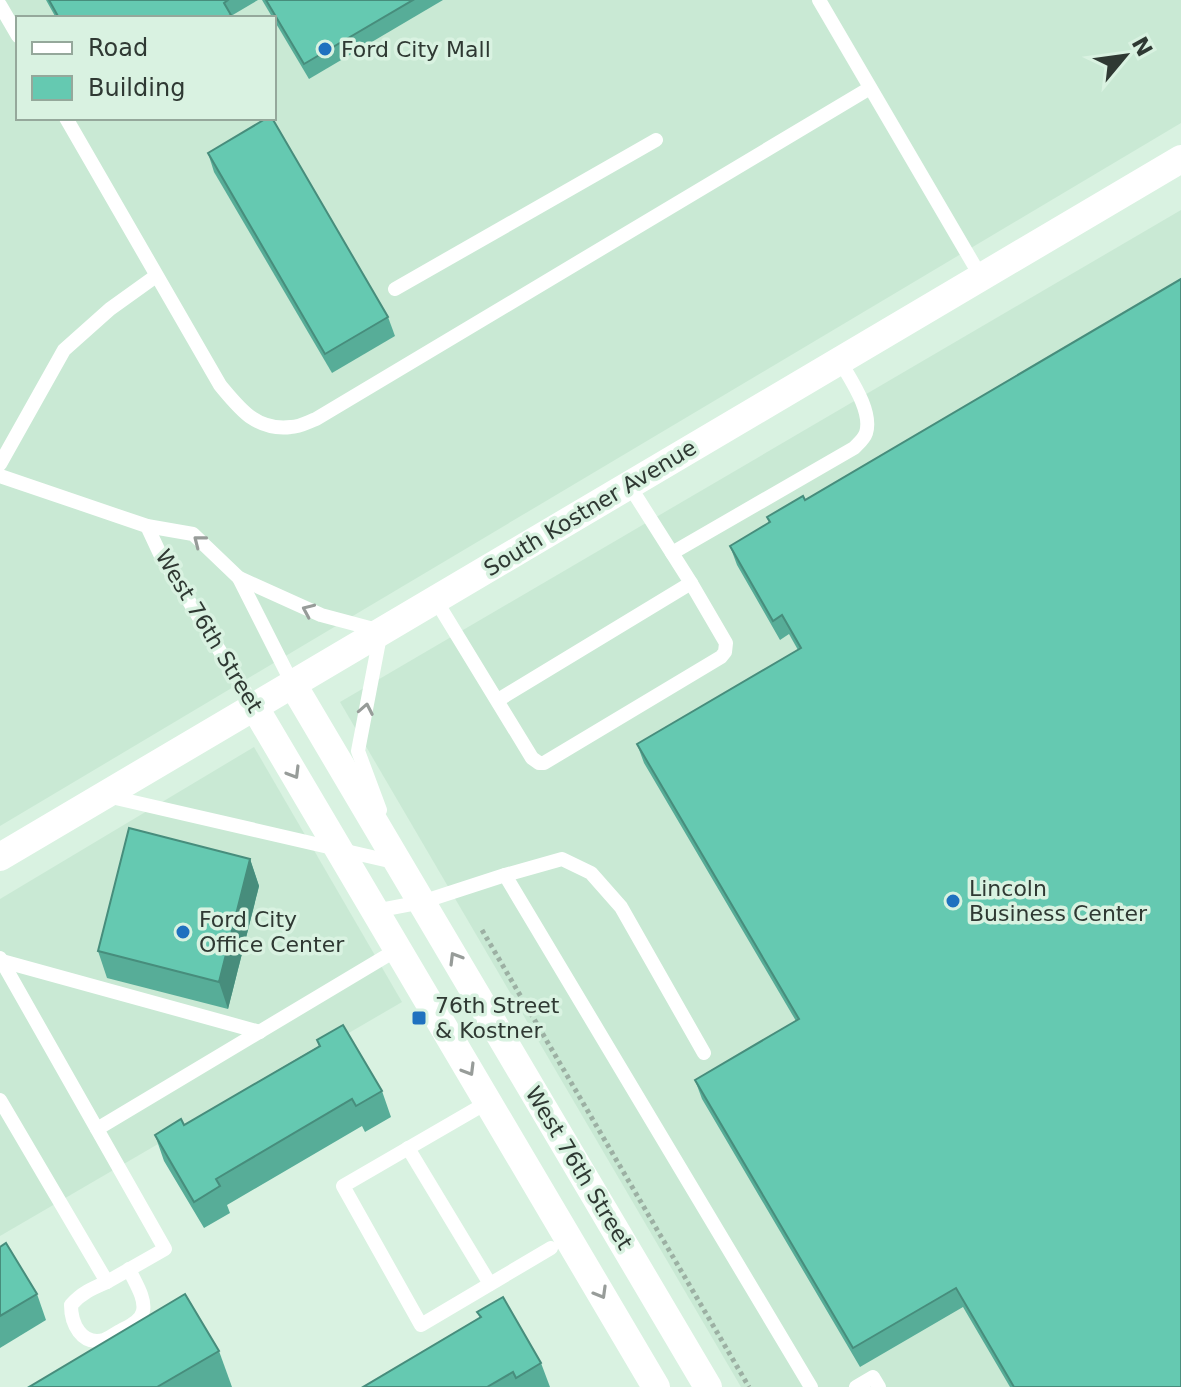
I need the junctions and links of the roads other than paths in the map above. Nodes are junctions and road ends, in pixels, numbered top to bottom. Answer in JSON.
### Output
{"nodes":[{"id":1,"x":819,"y":0,"type":"edge"},
{"id":2,"x":0,"y":5,"type":"edge"},
{"id":3,"x":16,"y":33,"type":"edge"},
{"id":4,"x":870,"y":88,"type":"junction"},
{"id":5,"x":67,"y":120,"type":"edge"},
{"id":6,"x":656,"y":140,"type":"dead end"},
{"id":7,"x":1181,"y":159,"type":"edge"},
{"id":8,"x":156,"y":276,"type":"junction"},
{"id":9,"x":981,"y":277,"type":"junction"},
{"id":10,"x":395,"y":289,"type":"dead end"},
{"id":11,"x":840,"y":361,"type":"junction"},
{"id":12,"x":0,"y":464,"type":"edge"},
{"id":13,"x":0,"y":476,"type":"edge"},
{"id":14,"x":629,"y":485,"type":"junction"},
{"id":15,"x":147,"y":526,"type":"junction"},
{"id":16,"x":672,"y":553,"type":"junction"},
{"id":17,"x":239,"y":578,"type":"junction"},
{"id":18,"x":691,"y":583,"type":"junction"},
{"id":19,"x":435,"y":599,"type":"junction"},
{"id":20,"x":381,"y":631,"type":"junction"},
{"id":21,"x":292,"y":683,"type":"junction"},
{"id":22,"x":498,"y":700,"type":"junction"},
{"id":23,"x":254,"y":706,"type":"junction"},
{"id":24,"x":104,"y":795,"type":"junction"},
{"id":25,"x":339,"y":849,"type":"junction"},
{"id":26,"x":0,"y":857,"type":"edge"},
{"id":27,"x":399,"y":863,"type":"junction"},
{"id":28,"x":505,"y":875,"type":"junction"},
{"id":29,"x":422,"y":902,"type":"junction"},
{"id":30,"x":375,"y":911,"type":"junction"},
{"id":31,"x":398,"y":949,"type":"junction"},
{"id":32,"x":1,"y":960,"type":"edge"},
{"id":33,"x":260,"y":1032,"type":"junction"},
{"id":34,"x":704,"y":1053,"type":"dead end"},
{"id":35,"x":0,"y":1100,"type":"edge"},
{"id":36,"x":488,"y":1102,"type":"junction"},
{"id":37,"x":97,"y":1129,"type":"junction"},
{"id":38,"x":408,"y":1148,"type":"junction"},
{"id":39,"x":551,"y":1248,"type":"dead end"},
{"id":40,"x":129,"y":1269,"type":"junction"},
{"id":41,"x":107,"y":1282,"type":"junction"},
{"id":42,"x":490,"y":1284,"type":"junction"},
{"id":43,"x":656,"y":1387,"type":"edge"},
{"id":44,"x":708,"y":1387,"type":"edge"},
{"id":45,"x":811,"y":1387,"type":"edge"},
{"id":46,"x":856,"y":1387,"type":"edge"},
{"id":47,"x":879,"y":1387,"type":"edge"}],
"edges":[{"from":1,"to":4,"type":"lane"},
{"from":2,"to":3,"type":"lane"},
{"from":4,"to":8,"type":"lane"},
{"from":4,"to":9,"type":"lane"},
{"from":5,"to":8,"type":"lane"},
{"from":6,"to":10,"type":"lane"},
{"from":7,"to":9,"type":"street","name":"South Kostner Avenue"},
{"from":8,"to":12,"type":"lane"},
{"from":9,"to":11,"type":"street","name":"South Kostner Avenue"},
{"from":11,"to":14,"type":"street","name":"South Kostner Avenue"},
{"from":11,"to":16,"type":"lane"},
{"from":13,"to":15,"type":"lane"},
{"from":14,"to":16,"type":"lane"},
{"from":14,"to":19,"type":"street","name":"South Kostner Avenue"},
{"from":17,"to":15,"type":"lane","name":"West 76th Street","one_way":true},
{"from":15,"to":23,"type":"lane","name":"West 76th Street"},
{"from":16,"to":18,"type":"lane"},
{"from":20,"to":17,"type":"lane","one_way":true},
{"from":17,"to":21,"type":"lane","name":"West 76th Street"},
{"from":18,"to":22,"type":"lane"},
{"from":18,"to":22,"type":"lane"},
{"from":19,"to":20,"type":"street","name":"South Kostner Avenue"},
{"from":19,"to":22,"type":"lane"},
{"from":20,"to":21,"type":"street","name":"South Kostner Avenue"},
{"from":27,"to":20,"type":"lane","one_way":true},
{"from":21,"to":23,"type":"street","name":"South Kostner Avenue"},
{"from":21,"to":27,"type":"street","name":"West 76th Street"},
{"from":23,"to":24,"type":"street","name":"South Kostner Avenue"},
{"from":23,"to":25,"type":"street","name":"West 76th Street","one_way":true},
{"from":24,"to":25,"type":"lane"},
{"from":24,"to":26,"type":"street","name":"South Kostner Avenue"},
{"from":25,"to":27,"type":"lane"},
{"from":25,"to":30,"type":"street","name":"West 76th Street"},
{"from":27,"to":29,"type":"street","name":"West 76th Street"},
{"from":28,"to":29,"type":"lane"},
{"from":28,"to":34,"type":"lane"},
{"from":28,"to":45,"type":"lane"},
{"from":29,"to":30,"type":"lane"},
{"from":44,"to":29,"type":"street","name":"West 76th Street","one_way":true},
{"from":30,"to":31,"type":"street","name":"West 76th Street"},
{"from":31,"to":33,"type":"lane"},
{"from":31,"to":36,"type":"street","name":"West 76th Street","one_way":true},
{"from":32,"to":33,"type":"lane"},
{"from":32,"to":37,"type":"lane"},
{"from":33,"to":37,"type":"lane"},
{"from":35,"to":41,"type":"lane"},
{"from":36,"to":38,"type":"lane"},
{"from":36,"to":43,"type":"street","name":"West 76th Street","one_way":true},
{"from":37,"to":40,"type":"lane"},
{"from":38,"to":42,"type":"lane"},
{"from":38,"to":42,"type":"lane"},
{"from":39,"to":42,"type":"lane"},
{"from":40,"to":41,"type":"lane"},
{"from":40,"to":41,"type":"lane"},
{"from":46,"to":47,"type":"lane"}]}
